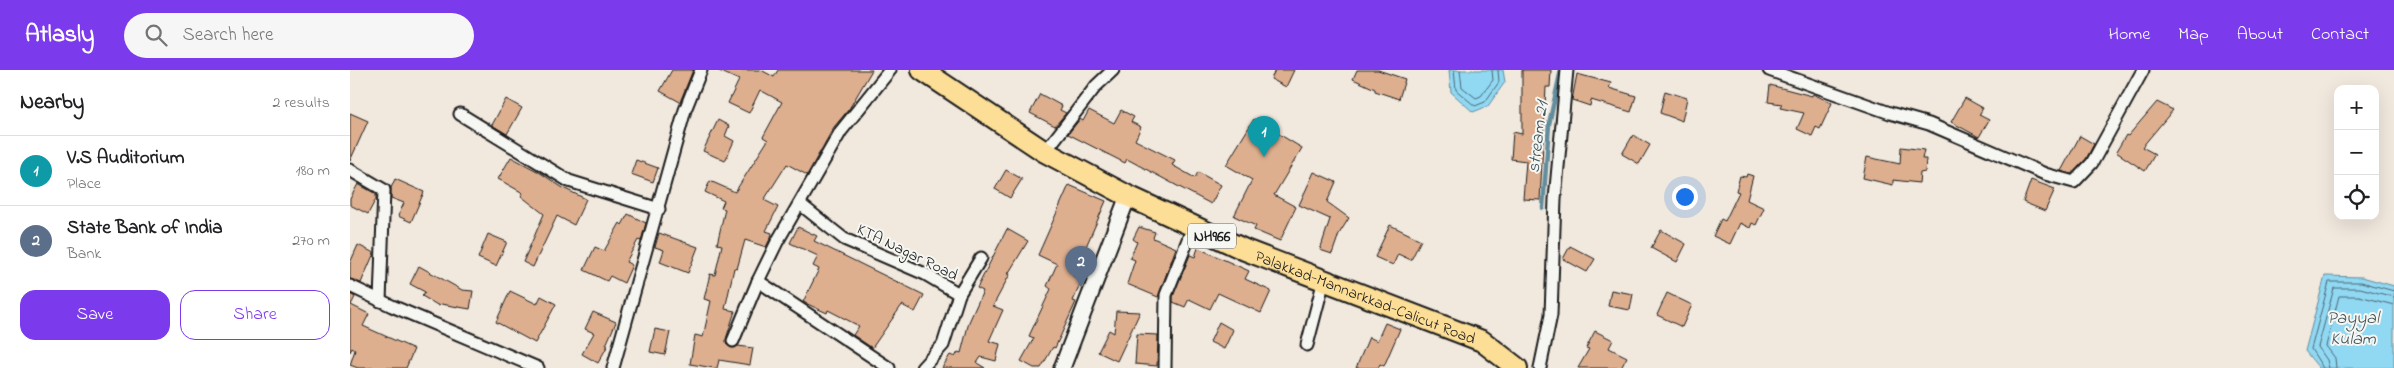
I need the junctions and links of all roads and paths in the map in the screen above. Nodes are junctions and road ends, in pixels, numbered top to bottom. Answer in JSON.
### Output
{"nodes":[{"id":1,"x":701,"y":70,"type":"edge"},
{"id":2,"x":890,"y":70,"type":"edge"},
{"id":3,"x":922,"y":70,"type":"edge"},
{"id":4,"x":1113,"y":70,"type":"edge"},
{"id":5,"x":1567,"y":70,"type":"edge"},
{"id":6,"x":1769,"y":70,"type":"edge"},
{"id":7,"x":2143,"y":70,"type":"edge"},
{"id":8,"x":460,"y":114,"type":"dead end"},
{"id":9,"x":1045,"y":152,"type":"junction"},
{"id":10,"x":350,"y":170,"type":"edge"},
{"id":11,"x":1128,"y":196,"type":"junction"},
{"id":12,"x":800,"y":204,"type":"junction"},
{"id":13,"x":659,"y":209,"type":"junction"},
{"id":14,"x":1193,"y":227,"type":"junction"},
{"id":15,"x":981,"y":258,"type":"dead end"},
{"id":16,"x":1324,"y":280,"type":"junction"},
{"id":17,"x":758,"y":281,"type":"junction"},
{"id":18,"x":350,"y":286,"type":"edge"},
{"id":19,"x":959,"y":294,"type":"junction"},
{"id":20,"x":380,"y":301,"type":"junction"},
{"id":21,"x":733,"y":341,"type":"dead end"},
{"id":22,"x":1307,"y":344,"type":"dead end"},
{"id":23,"x":538,"y":368,"type":"edge"},
{"id":24,"x":613,"y":368,"type":"edge"},
{"id":25,"x":889,"y":368,"type":"edge"},
{"id":26,"x":922,"y":368,"type":"edge"},
{"id":27,"x":1062,"y":368,"type":"edge"},
{"id":28,"x":1165,"y":368,"type":"edge"},
{"id":29,"x":1518,"y":368,"type":"edge"},
{"id":30,"x":1540,"y":368,"type":"edge"}],
"edges":[{"from":1,"to":13,"type":"street"},
{"from":2,"to":12,"type":"street"},
{"from":3,"to":9,"type":"highway","name":"Palakkad-Mannarkkad-Calicut Road","number":"NH966"},
{"from":4,"to":9,"type":"street"},
{"from":5,"to":30,"type":"street"},
{"from":6,"to":7,"type":"street"},
{"from":8,"to":13,"type":"street"},
{"from":9,"to":11,"type":"highway","name":"Palakkad-Mannarkkad-Calicut Road","number":"NH966"},
{"from":10,"to":20,"type":"street"},
{"from":11,"to":14,"type":"highway","name":"Palakkad-Mannarkkad-Calicut Road","number":"NH966"},
{"from":11,"to":27,"type":"street"},
{"from":12,"to":17,"type":"street"},
{"from":12,"to":19,"type":"street","name":"KTA Nagar Road"},
{"from":13,"to":24,"type":"street"},
{"from":14,"to":16,"type":"highway","name":"Palakkad-Mannarkkad-Calicut Road","number":"NH966"},
{"from":14,"to":28,"type":"street"},
{"from":15,"to":19,"type":"street"},
{"from":16,"to":22,"type":"street"},
{"from":16,"to":29,"type":"highway","name":"Palakkad-Mannarkkad-Calicut Road","number":"NH966"},
{"from":17,"to":21,"type":"street"},
{"from":17,"to":25,"type":"street"},
{"from":18,"to":20,"type":"street"},
{"from":19,"to":26,"type":"street","name":"KTA Nagar Road"},
{"from":20,"to":23,"type":"street"}]}
